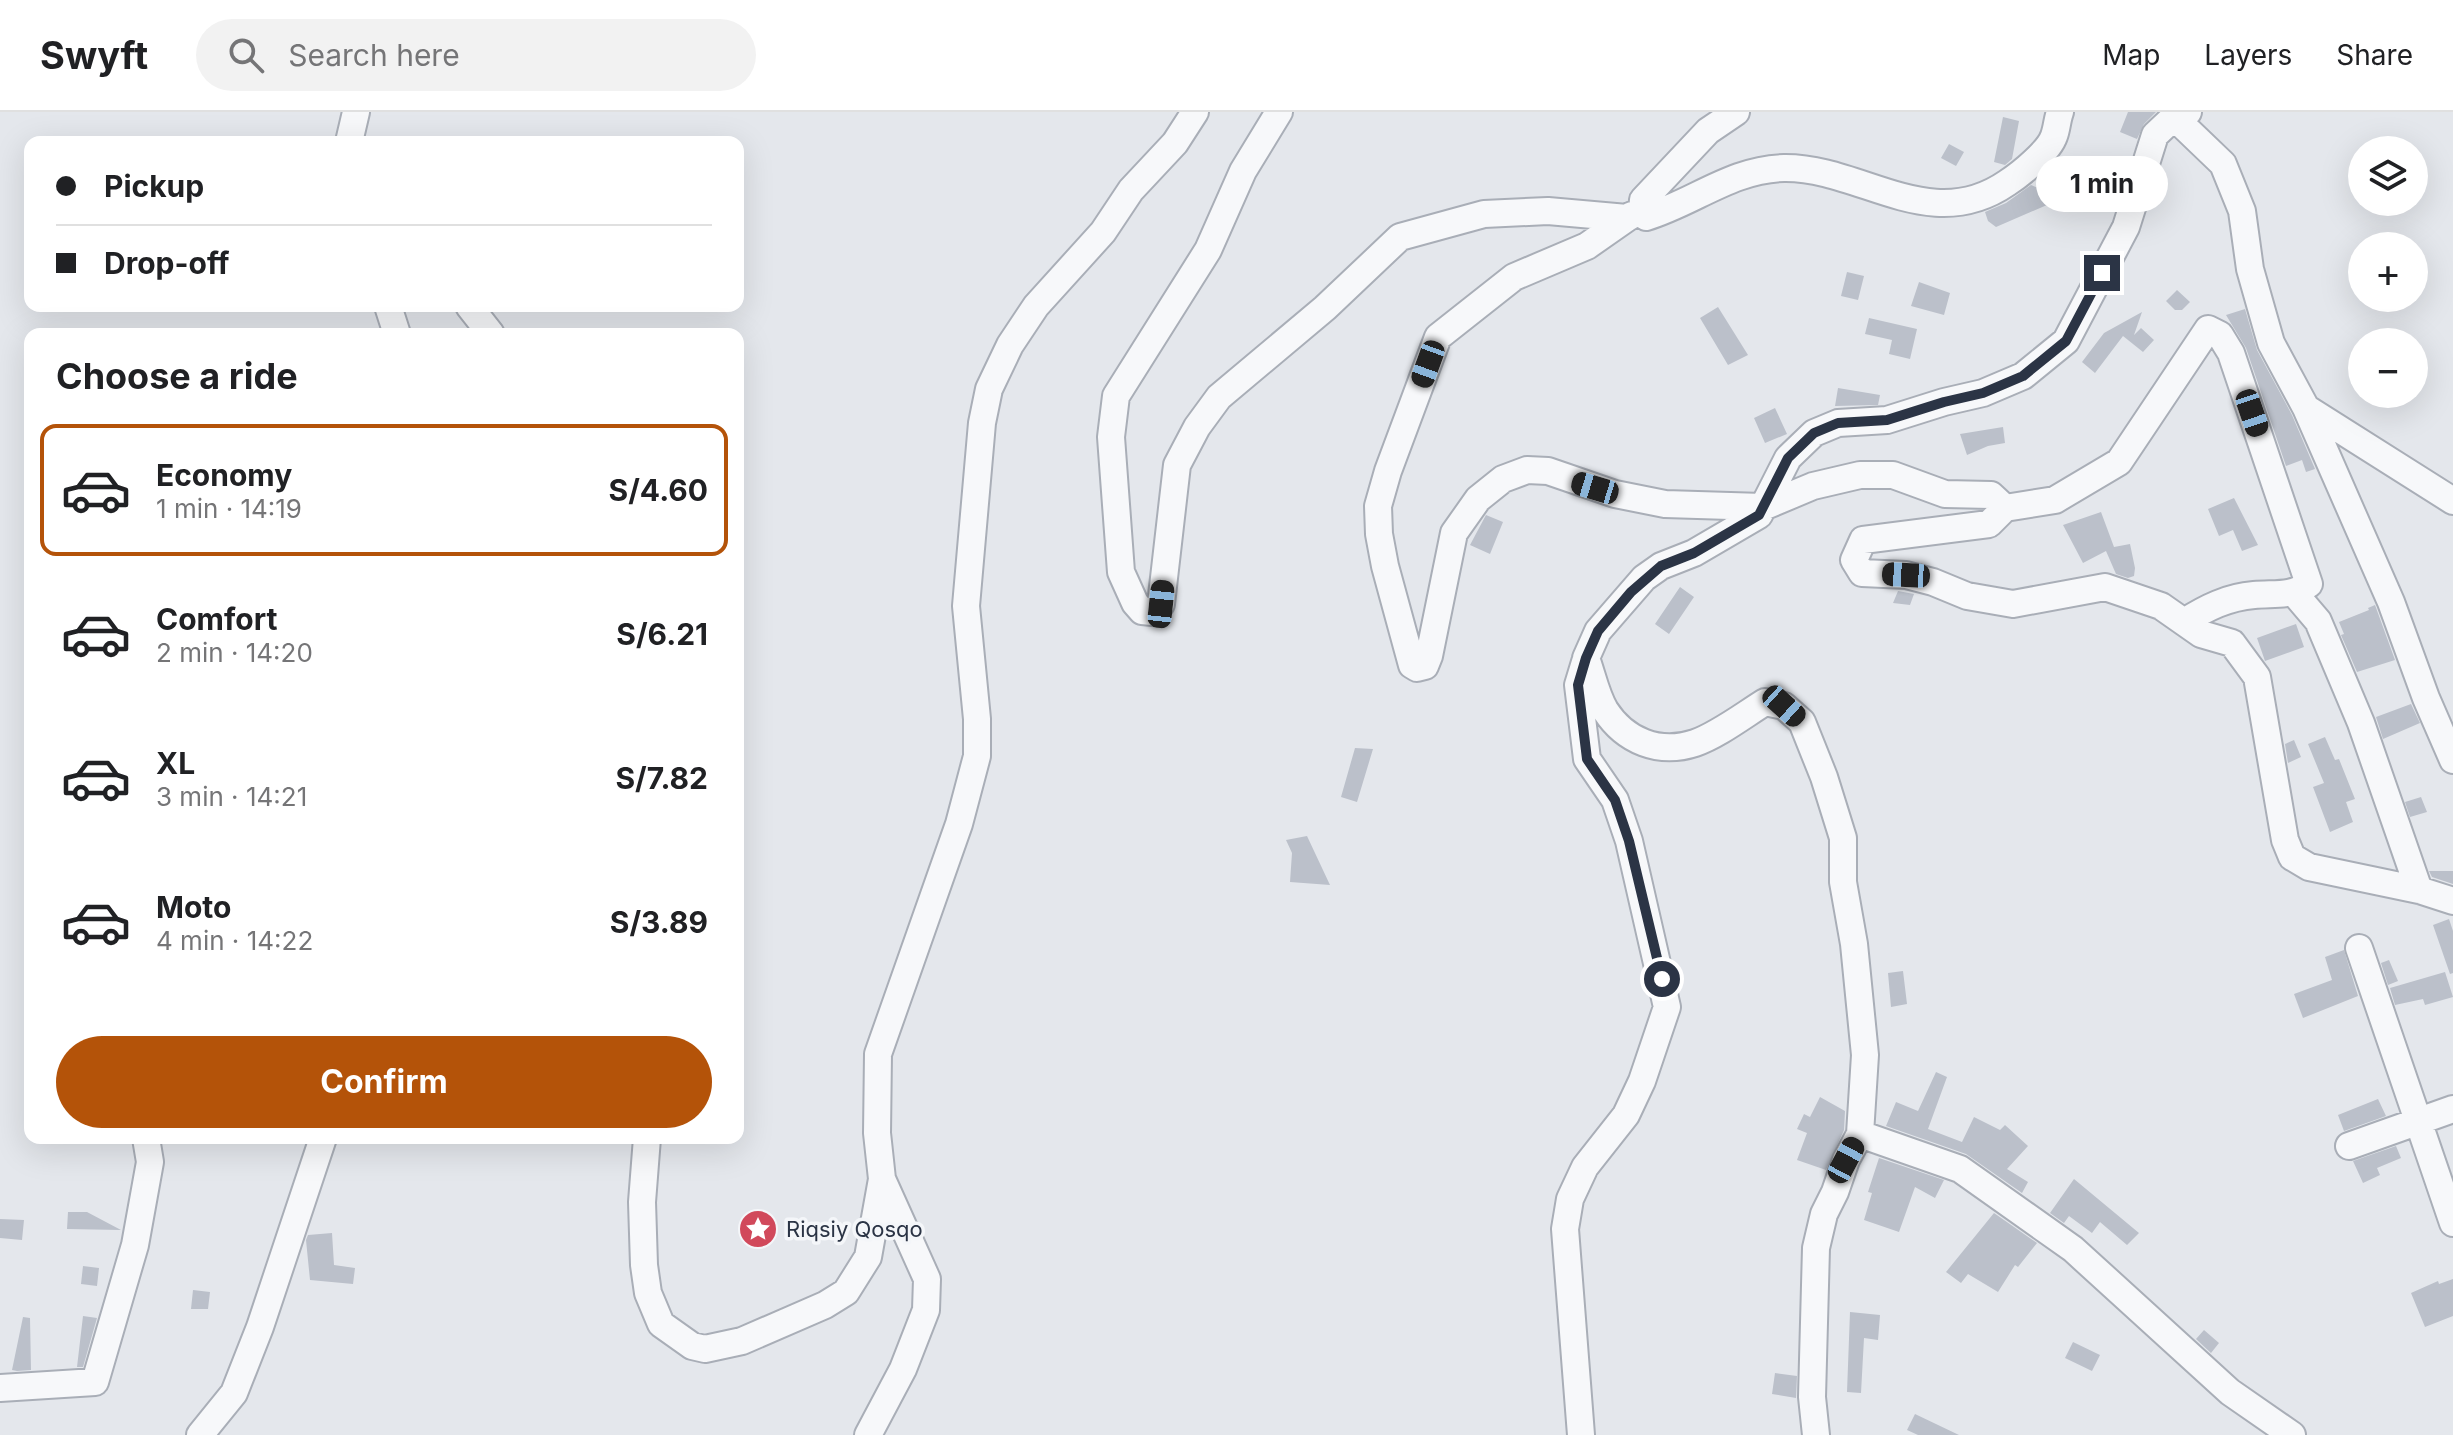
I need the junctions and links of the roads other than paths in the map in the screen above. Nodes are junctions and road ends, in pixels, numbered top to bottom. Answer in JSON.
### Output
{"nodes":[{"id":1,"x":356,"y":112,"type":"edge"},
{"id":2,"x":1195,"y":112,"type":"edge"},
{"id":3,"x":1279,"y":112,"type":"edge"},
{"id":4,"x":1736,"y":112,"type":"edge"},
{"id":5,"x":2060,"y":112,"type":"edge"},
{"id":6,"x":2181,"y":114,"type":"edge"},
{"id":7,"x":350,"y":136,"type":"edge"},
{"id":8,"x":1634,"y":214,"type":"junction"},
{"id":9,"x":474,"y":312,"type":"edge"},
{"id":10,"x":486,"y":328,"type":"edge"},
{"id":11,"x":2306,"y":408,"type":"junction"},
{"id":12,"x":2453,"y":501,"type":"edge"},
{"id":13,"x":1763,"y":507,"type":"junction"},
{"id":14,"x":2005,"y":508,"type":"junction"},
{"id":15,"x":2295,"y":594,"type":"junction"},
{"id":16,"x":2184,"y":622,"type":"junction"},
{"id":17,"x":1586,"y":658,"type":"junction"},
{"id":18,"x":2453,"y":760,"type":"edge"},
{"id":19,"x":2419,"y":890,"type":"junction"},
{"id":20,"x":2453,"y":901,"type":"edge"},
{"id":21,"x":2359,"y":948,"type":"dead end"},
{"id":22,"x":2453,"y":1109,"type":"edge"},
{"id":23,"x":2418,"y":1121,"type":"junction"},
{"id":24,"x":1860,"y":1134,"type":"junction"},
{"id":25,"x":147,"y":1144,"type":"edge"},
{"id":26,"x":321,"y":1144,"type":"edge"},
{"id":27,"x":647,"y":1144,"type":"edge"},
{"id":28,"x":2349,"y":1146,"type":"dead end"},
{"id":29,"x":882,"y":1179,"type":"junction"},
{"id":30,"x":2453,"y":1223,"type":"edge"},
{"id":31,"x":0,"y":1388,"type":"edge"},
{"id":32,"x":200,"y":1435,"type":"edge"},
{"id":33,"x":868,"y":1435,"type":"edge"},
{"id":34,"x":1581,"y":1435,"type":"edge"},
{"id":35,"x":1816,"y":1435,"type":"edge"},
{"id":36,"x":2292,"y":1435,"type":"edge"}],
"edges":[{"from":1,"to":7,"type":"street"},
{"from":2,"to":29,"type":"street"},
{"from":3,"to":8,"type":"street"},
{"from":4,"to":8,"type":"street"},
{"from":5,"to":8,"type":"street"},
{"from":6,"to":11,"type":"street"},
{"from":6,"to":13,"type":"street"},
{"from":8,"to":13,"type":"street"},
{"from":9,"to":10,"type":"street"},
{"from":11,"to":12,"type":"street"},
{"from":11,"to":18,"type":"street"},
{"from":13,"to":14,"type":"street"},
{"from":13,"to":17,"type":"street"},
{"from":14,"to":15,"type":"street"},
{"from":14,"to":16,"type":"street"},
{"from":15,"to":16,"type":"street"},
{"from":15,"to":19,"type":"street"},
{"from":16,"to":19,"type":"street"},
{"from":17,"to":24,"type":"street"},
{"from":17,"to":34,"type":"street"},
{"from":19,"to":20,"type":"street"},
{"from":21,"to":23,"type":"street"},
{"from":22,"to":23,"type":"street"},
{"from":23,"to":28,"type":"street"},
{"from":23,"to":30,"type":"street"},
{"from":24,"to":35,"type":"street"},
{"from":24,"to":36,"type":"street"},
{"from":25,"to":31,"type":"street"},
{"from":26,"to":32,"type":"street"},
{"from":27,"to":29,"type":"street"},
{"from":29,"to":33,"type":"street"}]}
